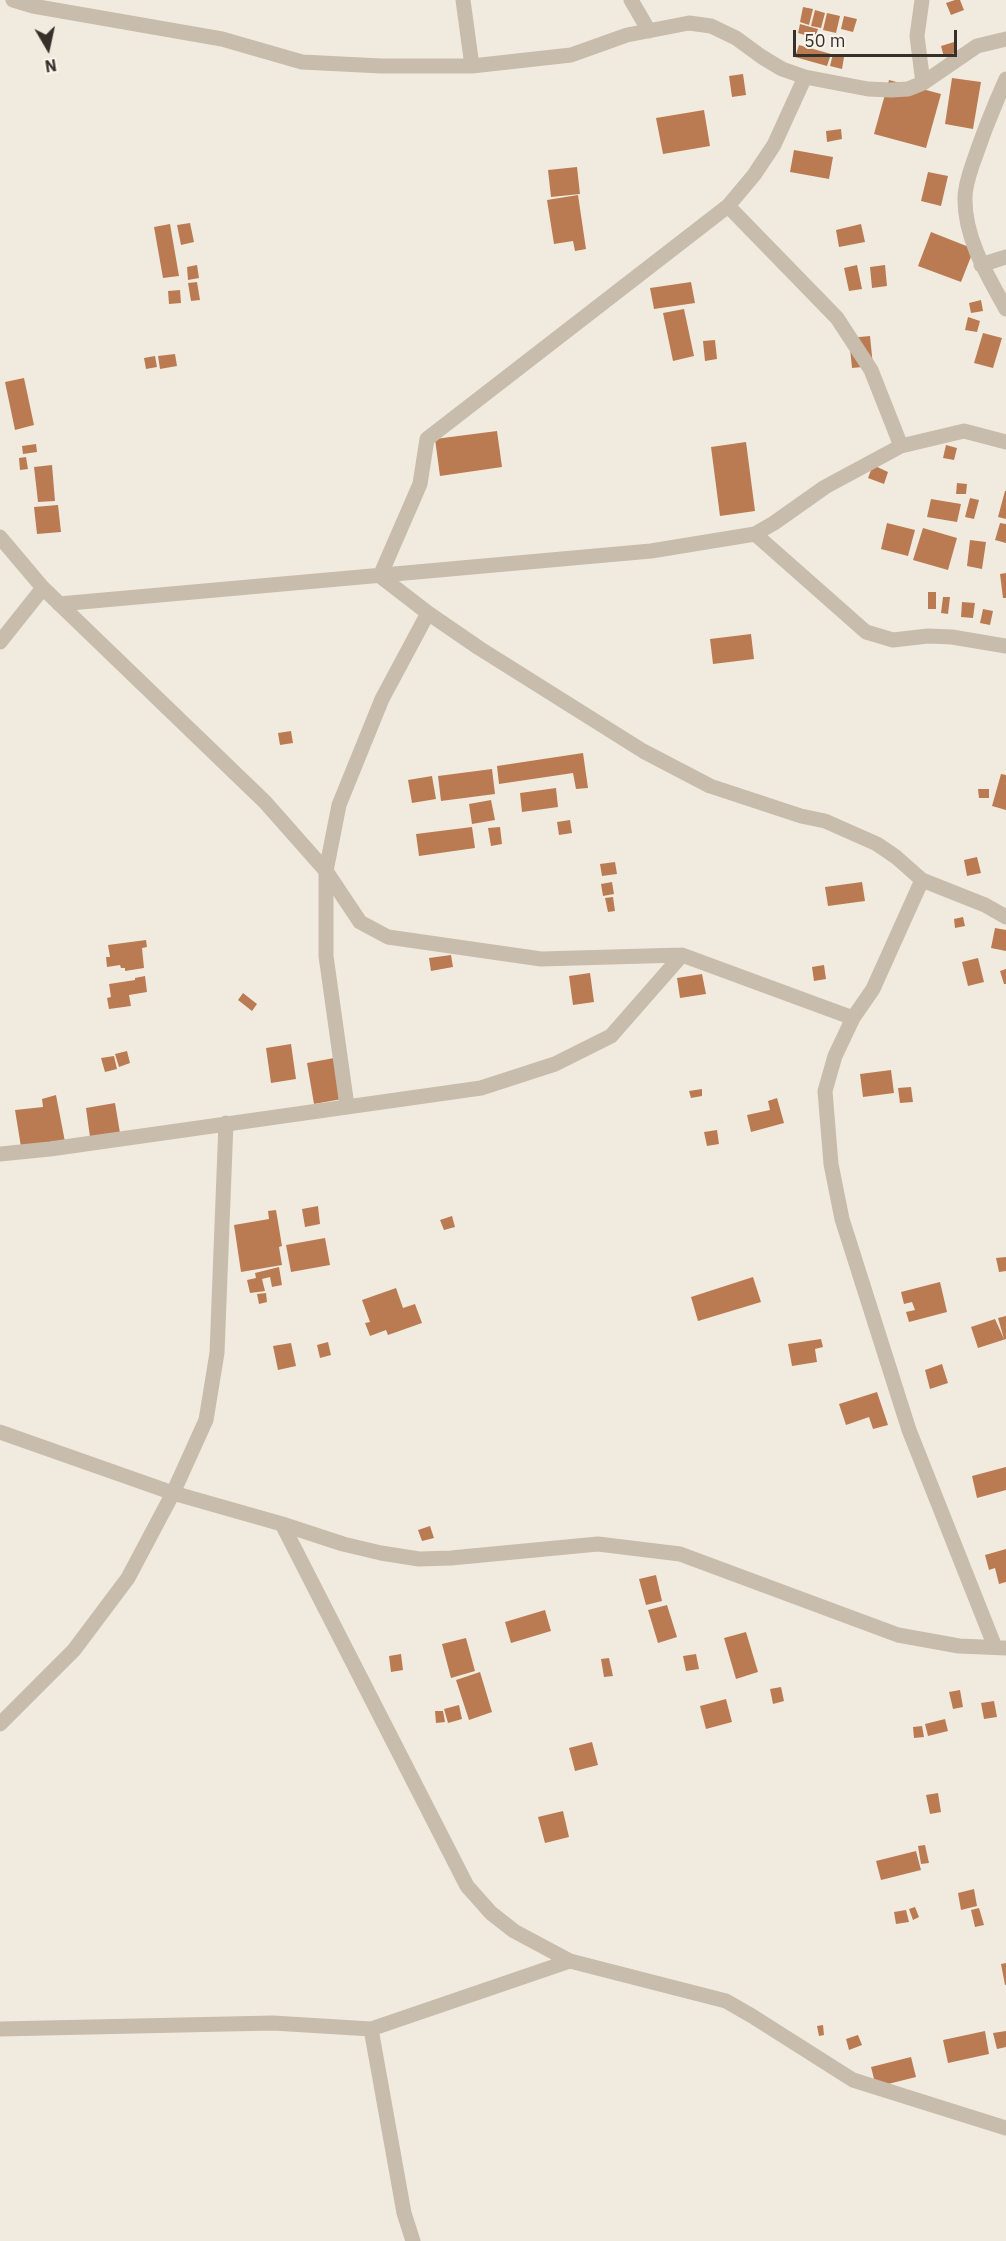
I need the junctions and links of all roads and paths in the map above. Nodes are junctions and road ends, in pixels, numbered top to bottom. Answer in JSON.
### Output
{"nodes":[{"id":1,"x":13,"y":0,"type":"edge"},
{"id":2,"x":464,"y":0,"type":"edge"},
{"id":3,"x":631,"y":0,"type":"edge"},
{"id":4,"x":922,"y":0,"type":"edge"},
{"id":5,"x":649,"y":31,"type":"junction"},
{"id":6,"x":1006,"y":39,"type":"edge"},
{"id":7,"x":472,"y":66,"type":"junction"},
{"id":8,"x":805,"y":78,"type":"junction"},
{"id":9,"x":1006,"y":79,"type":"edge"},
{"id":10,"x":923,"y":83,"type":"junction"},
{"id":11,"x":728,"y":206,"type":"junction"},
{"id":12,"x":1006,"y":257,"type":"edge"},
{"id":13,"x":981,"y":265,"type":"junction"},
{"id":14,"x":1006,"y":309,"type":"edge"},
{"id":15,"x":1006,"y":442,"type":"edge"},
{"id":16,"x":902,"y":446,"type":"junction"},
{"id":17,"x":755,"y":534,"type":"junction"},
{"id":18,"x":0,"y":537,"type":"edge"},
{"id":19,"x":380,"y":576,"type":"junction"},
{"id":20,"x":43,"y":588,"type":"junction"},
{"id":21,"x":59,"y":604,"type":"junction"},
{"id":22,"x":428,"y":613,"type":"junction"},
{"id":23,"x":0,"y":642,"type":"edge"},
{"id":24,"x":1006,"y":646,"type":"edge"},
{"id":25,"x":326,"y":871,"type":"junction"},
{"id":26,"x":922,"y":880,"type":"junction"},
{"id":27,"x":1006,"y":917,"type":"edge"},
{"id":28,"x":682,"y":955,"type":"junction"},
{"id":29,"x":853,"y":1018,"type":"junction"},
{"id":30,"x":347,"y":1106,"type":"junction"},
{"id":31,"x":226,"y":1123,"type":"junction"},
{"id":32,"x":0,"y":1154,"type":"edge"},
{"id":33,"x":0,"y":1432,"type":"edge"},
{"id":34,"x":173,"y":1493,"type":"junction"},
{"id":35,"x":282,"y":1524,"type":"junction"},
{"id":36,"x":1001,"y":1647,"type":"edge"},
{"id":37,"x":0,"y":1724,"type":"edge"},
{"id":38,"x":570,"y":1961,"type":"junction"},
{"id":39,"x":371,"y":2029,"type":"junction"},
{"id":40,"x":0,"y":2030,"type":"edge"},
{"id":41,"x":1006,"y":2127,"type":"edge"},
{"id":42,"x":413,"y":2241,"type":"edge"}],
"edges":[{"from":1,"to":7,"type":"street"},
{"from":2,"to":7,"type":"street"},
{"from":3,"to":5,"type":"street"},
{"from":4,"to":10,"type":"street"},
{"from":5,"to":7,"type":"street"},
{"from":5,"to":8,"type":"street"},
{"from":6,"to":10,"type":"street"},
{"from":8,"to":10,"type":"street"},
{"from":8,"to":11,"type":"street"},
{"from":9,"to":13,"type":"street"},
{"from":11,"to":16,"type":"street"},
{"from":11,"to":19,"type":"street"},
{"from":12,"to":13,"type":"street"},
{"from":13,"to":14,"type":"street"},
{"from":15,"to":16,"type":"street"},
{"from":16,"to":17,"type":"street"},
{"from":17,"to":19,"type":"street"},
{"from":17,"to":24,"type":"street"},
{"from":18,"to":20,"type":"street"},
{"from":19,"to":21,"type":"street"},
{"from":19,"to":22,"type":"street"},
{"from":20,"to":21,"type":"street"},
{"from":20,"to":23,"type":"street"},
{"from":21,"to":25,"type":"street"},
{"from":22,"to":25,"type":"street"},
{"from":22,"to":26,"type":"street"},
{"from":25,"to":28,"type":"street"},
{"from":25,"to":30,"type":"street"},
{"from":26,"to":27,"type":"street"},
{"from":26,"to":29,"type":"street"},
{"from":28,"to":29,"type":"street"},
{"from":28,"to":30,"type":"street"},
{"from":29,"to":36,"type":"street"},
{"from":30,"to":31,"type":"street"},
{"from":31,"to":32,"type":"street"},
{"from":31,"to":34,"type":"street"},
{"from":33,"to":34,"type":"street"},
{"from":34,"to":35,"type":"street"},
{"from":34,"to":37,"type":"street"},
{"from":35,"to":36,"type":"street"},
{"from":35,"to":38,"type":"street"},
{"from":38,"to":39,"type":"street"},
{"from":38,"to":41,"type":"street"},
{"from":39,"to":40,"type":"street"},
{"from":39,"to":42,"type":"street"}]}
